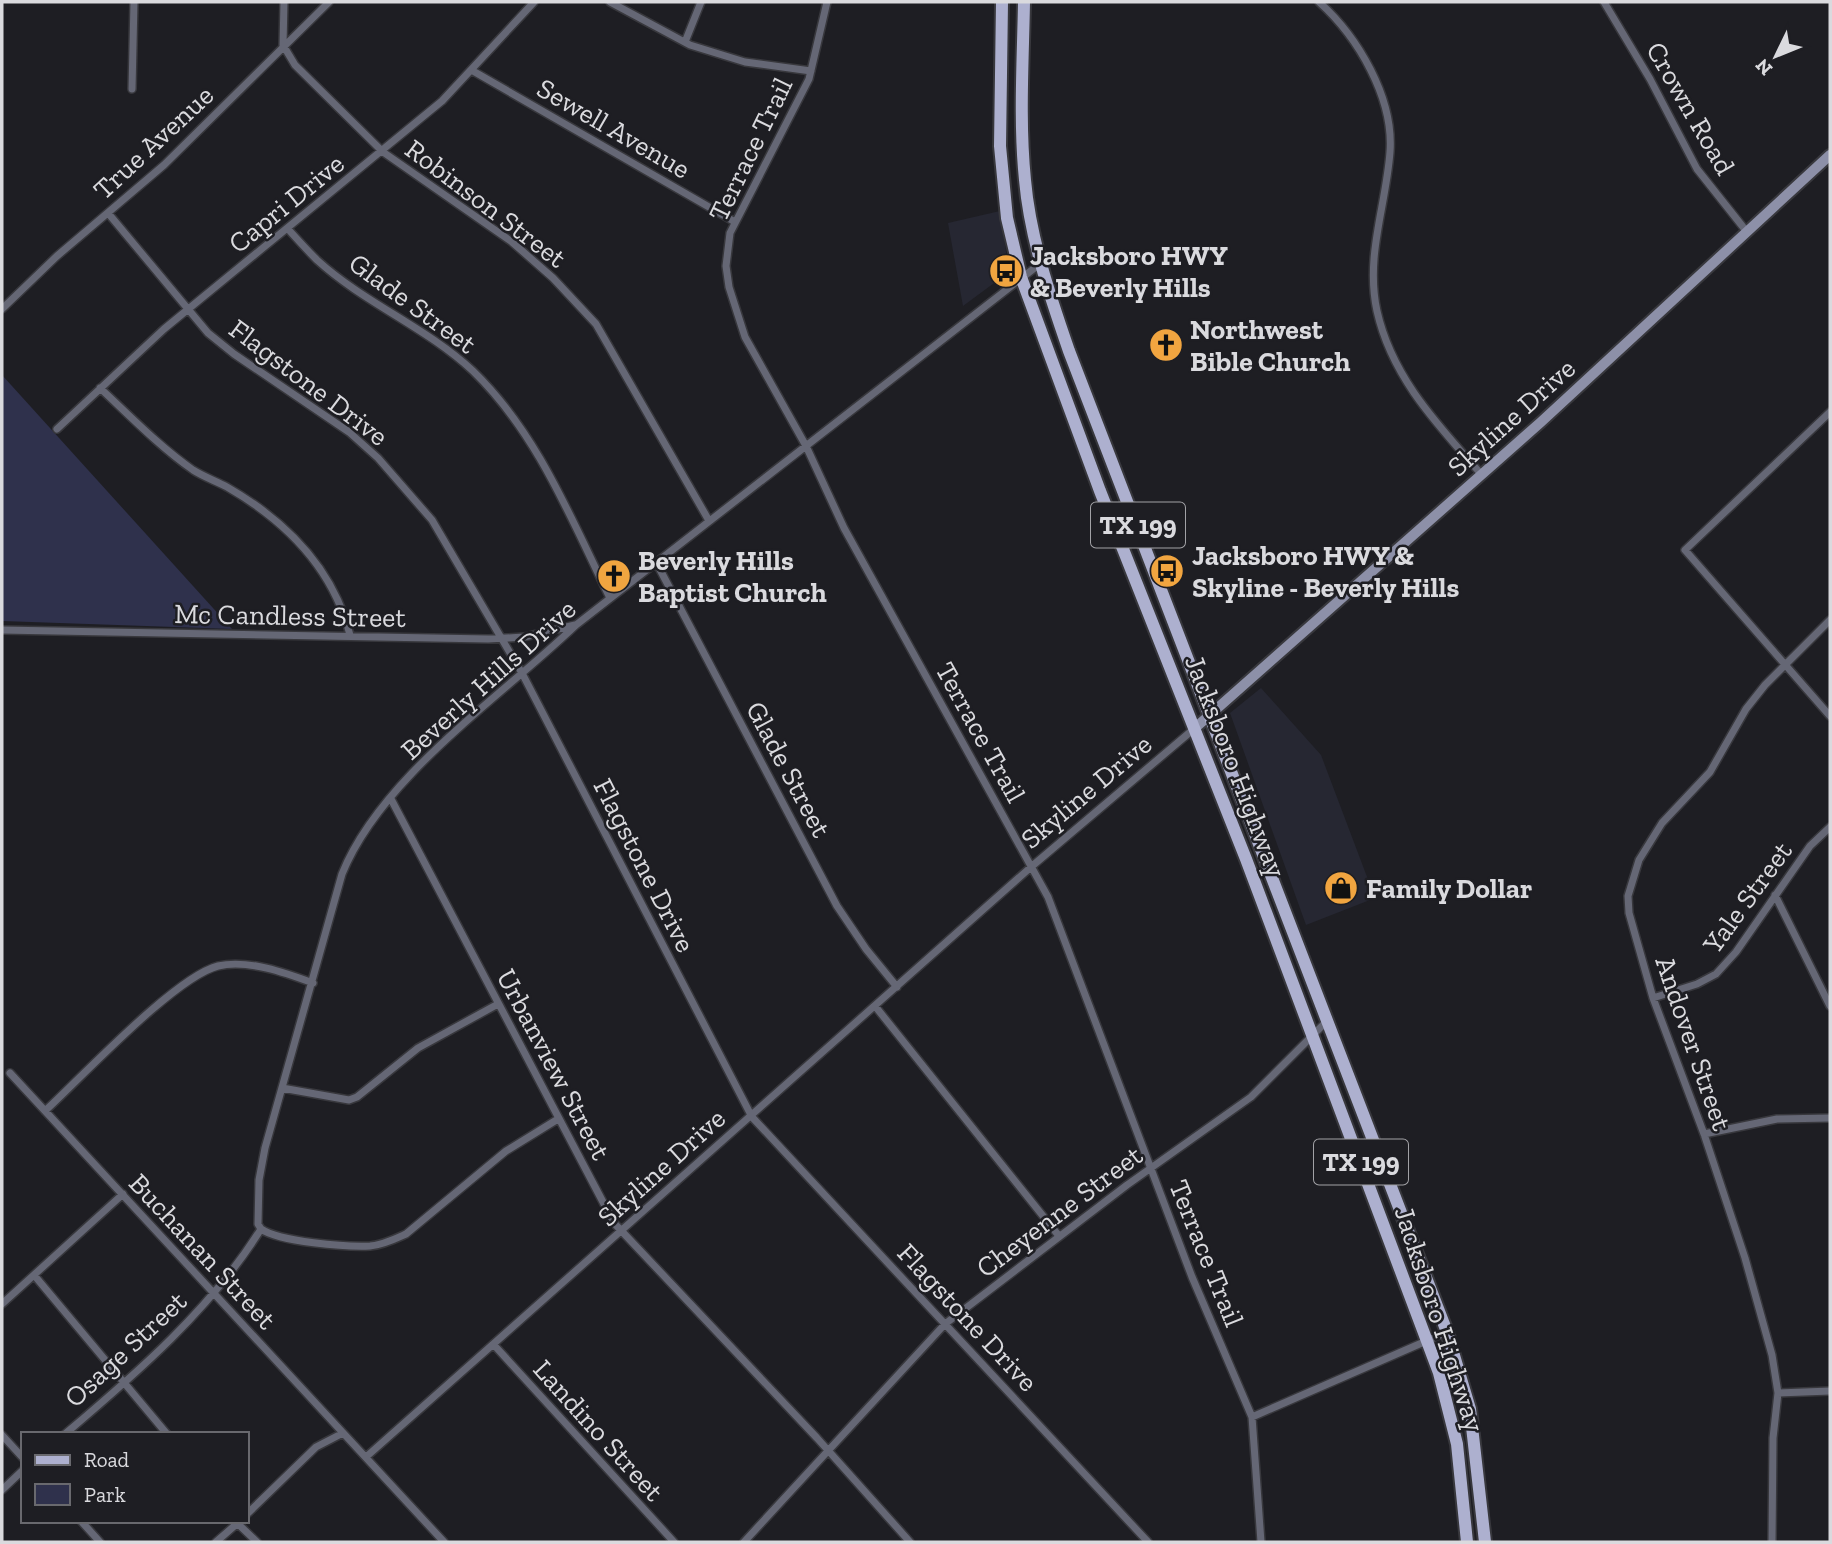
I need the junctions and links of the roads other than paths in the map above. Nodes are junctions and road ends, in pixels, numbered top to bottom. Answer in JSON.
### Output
{"nodes":[{"id":1,"x":134,"y":2,"type":"edge"},
{"id":2,"x":284,"y":2,"type":"edge"},
{"id":3,"x":329,"y":2,"type":"edge"},
{"id":4,"x":534,"y":2,"type":"edge"},
{"id":5,"x":610,"y":2,"type":"edge"},
{"id":6,"x":701,"y":2,"type":"edge"},
{"id":7,"x":827,"y":2,"type":"edge"},
{"id":8,"x":1002,"y":2,"type":"edge"},
{"id":9,"x":1024,"y":2,"type":"edge"},
{"id":10,"x":1319,"y":2,"type":"edge"},
{"id":11,"x":1604,"y":2,"type":"edge"},
{"id":12,"x":685,"y":42,"type":"junction"},
{"id":13,"x":283,"y":45,"type":"junction"},
{"id":14,"x":473,"y":71,"type":"junction"},
{"id":15,"x":811,"y":71,"type":"junction"},
{"id":16,"x":132,"y":89,"type":"dead end"},
{"id":17,"x":383,"y":152,"type":"junction"},
{"id":18,"x":1830,"y":155,"type":"edge"},
{"id":19,"x":108,"y":213,"type":"junction"},
{"id":20,"x":735,"y":222,"type":"junction"},
{"id":21,"x":288,"y":229,"type":"junction"},
{"id":22,"x":1747,"y":232,"type":"junction"},
{"id":23,"x":1041,"y":263,"type":"junction"},
{"id":24,"x":1021,"y":276,"type":"junction"},
{"id":25,"x":2,"y":309,"type":"edge"},
{"id":26,"x":187,"y":310,"type":"junction"},
{"id":27,"x":100,"y":388,"type":"junction"},
{"id":28,"x":1830,"y":412,"type":"edge"},
{"id":29,"x":57,"y":429,"type":"dead end"},
{"id":30,"x":806,"y":446,"type":"junction"},
{"id":31,"x":1482,"y":475,"type":"junction"},
{"id":32,"x":1122,"y":484,"type":"junction"},
{"id":33,"x":1100,"y":491,"type":"junction"},
{"id":34,"x":708,"y":519,"type":"junction"},
{"id":35,"x":656,"y":562,"type":"junction"},
{"id":36,"x":610,"y":598,"type":"junction"},
{"id":37,"x":1830,"y":620,"type":"edge"},
{"id":38,"x":576,"y":625,"type":"junction"},
{"id":39,"x":2,"y":630,"type":"edge"},
{"id":40,"x":350,"y":635,"type":"junction"},
{"id":41,"x":503,"y":638,"type":"junction"},
{"id":42,"x":1784,"y":665,"type":"junction"},
{"id":43,"x":523,"y":675,"type":"junction"},
{"id":44,"x":1211,"y":715,"type":"junction"},
{"id":45,"x":1830,"y":716,"type":"edge"},
{"id":46,"x":1195,"y":728,"type":"junction"},
{"id":47,"x":391,"y":799,"type":"junction"},
{"id":48,"x":1830,"y":827,"type":"edge"},
{"id":49,"x":1031,"y":867,"type":"junction"},
{"id":50,"x":1775,"y":895,"type":"junction"},
{"id":51,"x":313,"y":983,"type":"junction"},
{"id":52,"x":897,"y":987,"type":"junction"},
{"id":53,"x":1653,"y":998,"type":"junction"},
{"id":54,"x":498,"y":1004,"type":"junction"},
{"id":55,"x":875,"y":1006,"type":"junction"},
{"id":56,"x":1830,"y":1006,"type":"edge"},
{"id":57,"x":1327,"y":1021,"type":"junction"},
{"id":58,"x":1312,"y":1036,"type":"junction"},
{"id":59,"x":10,"y":1073,"type":"dead end"},
{"id":60,"x":282,"y":1088,"type":"junction"},
{"id":61,"x":45,"y":1111,"type":"junction"},
{"id":62,"x":752,"y":1117,"type":"junction"},
{"id":63,"x":1830,"y":1118,"type":"edge"},
{"id":64,"x":558,"y":1119,"type":"junction"},
{"id":65,"x":1704,"y":1134,"type":"junction"},
{"id":66,"x":1379,"y":1158,"type":"junction"},
{"id":67,"x":1362,"y":1164,"type":"junction"},
{"id":68,"x":1151,"y":1168,"type":"junction"},
{"id":69,"x":123,"y":1194,"type":"junction"},
{"id":70,"x":261,"y":1229,"type":"junction"},
{"id":71,"x":622,"y":1233,"type":"junction"},
{"id":72,"x":1059,"y":1236,"type":"junction"},
{"id":73,"x":34,"y":1275,"type":"junction"},
{"id":74,"x":214,"y":1293,"type":"junction"},
{"id":75,"x":2,"y":1304,"type":"edge"},
{"id":76,"x":945,"y":1324,"type":"junction"},
{"id":77,"x":1447,"y":1332,"type":"junction"},
{"id":78,"x":1426,"y":1340,"type":"junction"},
{"id":79,"x":494,"y":1345,"type":"junction"},
{"id":80,"x":126,"y":1382,"type":"junction"},
{"id":81,"x":1830,"y":1391,"type":"edge"},
{"id":82,"x":1778,"y":1393,"type":"junction"},
{"id":83,"x":1252,"y":1417,"type":"junction"},
{"id":84,"x":67,"y":1432,"type":"edge"},
{"id":85,"x":165,"y":1432,"type":"edge"},
{"id":86,"x":343,"y":1433,"type":"junction"},
{"id":87,"x":2,"y":1435,"type":"edge"},
{"id":88,"x":828,"y":1450,"type":"junction"},
{"id":89,"x":21,"y":1456,"type":"edge"},
{"id":90,"x":366,"y":1457,"type":"junction"},
{"id":91,"x":21,"y":1472,"type":"edge"},
{"id":92,"x":2,"y":1490,"type":"edge"},
{"id":93,"x":248,"y":1513,"type":"edge"},
{"id":94,"x":83,"y":1523,"type":"edge"},
{"id":95,"x":237,"y":1523,"type":"edge"},
{"id":96,"x":239,"y":1523,"type":"edge"},
{"id":97,"x":100,"y":1542,"type":"edge"},
{"id":98,"x":216,"y":1542,"type":"edge"},
{"id":99,"x":257,"y":1542,"type":"edge"},
{"id":100,"x":444,"y":1542,"type":"edge"},
{"id":101,"x":674,"y":1542,"type":"edge"},
{"id":102,"x":744,"y":1542,"type":"edge"},
{"id":103,"x":910,"y":1542,"type":"edge"},
{"id":104,"x":1148,"y":1542,"type":"edge"},
{"id":105,"x":1261,"y":1542,"type":"edge"},
{"id":106,"x":1467,"y":1542,"type":"edge"},
{"id":107,"x":1485,"y":1542,"type":"edge"},
{"id":108,"x":1772,"y":1542,"type":"edge"}],
"edges":[{"from":1,"to":16,"type":"street"},
{"from":2,"to":13,"type":"street"},
{"from":3,"to":13,"type":"street","name":"True Avenue"},
{"from":4,"to":14,"type":"street","name":"Capri Drive"},
{"from":5,"to":12,"type":"street"},
{"from":6,"to":12,"type":"street"},
{"from":7,"to":15,"type":"street","name":"Terrace Trail"},
{"from":8,"to":24,"type":"main road","name":"Jacksboro Highway","number":"TX 199"},
{"from":9,"to":23,"type":"main road","name":"Jacksboro Highway","number":"TX 199"},
{"from":10,"to":31,"type":"street"},
{"from":11,"to":22,"type":"street","name":"Crown Road"},
{"from":12,"to":15,"type":"street"},
{"from":13,"to":17,"type":"street","name":"Robinson Street"},
{"from":13,"to":19,"type":"street","name":"True Avenue"},
{"from":14,"to":17,"type":"street","name":"Capri Drive"},
{"from":14,"to":20,"type":"street","name":"Sewell Avenue"},
{"from":15,"to":20,"type":"street","name":"Terrace Trail"},
{"from":17,"to":21,"type":"street","name":"Capri Drive"},
{"from":17,"to":34,"type":"street","name":"Robinson Street"},
{"from":18,"to":22,"type":"street","name":"Skyline Drive"},
{"from":19,"to":25,"type":"street","name":"True Avenue"},
{"from":19,"to":26,"type":"street","name":"Flagstone Drive"},
{"from":20,"to":30,"type":"street","name":"Terrace Trail"},
{"from":21,"to":26,"type":"street","name":"Capri Drive"},
{"from":21,"to":36,"type":"street","name":"Glade Street"},
{"from":22,"to":31,"type":"street","name":"Skyline Drive"},
{"from":23,"to":24,"type":"street","name":"Beverly Hills Drive"},
{"from":23,"to":32,"type":"main road","name":"Jacksboro Highway","number":"TX 199"},
{"from":24,"to":30,"type":"street","name":"Beverly Hills Drive"},
{"from":24,"to":33,"type":"main road","name":"Jacksboro Highway","number":"TX 199"},
{"from":26,"to":27,"type":"street","name":"Capri Drive"},
{"from":26,"to":41,"type":"street","name":"Flagstone Drive"},
{"from":27,"to":29,"type":"street","name":"Capri Drive"},
{"from":27,"to":40,"type":"street"},
{"from":28,"to":42,"type":"street"},
{"from":30,"to":34,"type":"street","name":"Beverly Hills Drive"},
{"from":30,"to":49,"type":"street","name":"Terrace Trail"},
{"from":31,"to":44,"type":"street","name":"Skyline Drive"},
{"from":32,"to":33,"type":"main road"},
{"from":32,"to":44,"type":"main road","name":"Jacksboro Highway","number":"TX 199"},
{"from":33,"to":46,"type":"main road","name":"Jacksboro Highway","number":"TX 199"},
{"from":34,"to":35,"type":"street","name":"Beverly Hills Drive"},
{"from":35,"to":36,"type":"street","name":"Beverly Hills Drive"},
{"from":35,"to":52,"type":"street","name":"Glade Street"},
{"from":36,"to":38,"type":"street","name":"Beverly Hills Drive"},
{"from":37,"to":42,"type":"street","name":"Andover Street"},
{"from":38,"to":41,"type":"street","name":"Mc Candless Street"},
{"from":38,"to":43,"type":"street","name":"Beverly Hills Drive"},
{"from":39,"to":40,"type":"street","name":"Mc Candless Street"},
{"from":40,"to":41,"type":"street","name":"Mc Candless Street"},
{"from":41,"to":43,"type":"street","name":"Flagstone Drive"},
{"from":42,"to":45,"type":"street"},
{"from":42,"to":53,"type":"street","name":"Andover Street"},
{"from":43,"to":47,"type":"street","name":"Beverly Hills Drive"},
{"from":43,"to":62,"type":"street","name":"Flagstone Drive"},
{"from":44,"to":46,"type":"street","name":"Skyline Drive"},
{"from":44,"to":57,"type":"main road","name":"Jacksboro Highway","number":"TX 199"},
{"from":46,"to":49,"type":"street","name":"Skyline Drive"},
{"from":46,"to":58,"type":"main road","name":"Jacksboro Highway","number":"TX 199"},
{"from":47,"to":51,"type":"street","name":"Beverly Hills Drive"},
{"from":47,"to":54,"type":"street","name":"Urbanview Street"},
{"from":48,"to":50,"type":"street","name":"Yale Street"},
{"from":49,"to":52,"type":"street","name":"Skyline Drive"},
{"from":49,"to":68,"type":"street","name":"Terrace Trail"},
{"from":50,"to":53,"type":"street","name":"Yale Street"},
{"from":50,"to":56,"type":"street"},
{"from":51,"to":60,"type":"street","name":"Beverly Hills Drive"},
{"from":51,"to":61,"type":"street"},
{"from":52,"to":55,"type":"street","name":"Skyline Drive"},
{"from":53,"to":65,"type":"street","name":"Andover Street"},
{"from":54,"to":60,"type":"street"},
{"from":54,"to":64,"type":"street","name":"Urbanview Street"},
{"from":55,"to":62,"type":"street","name":"Skyline Drive"},
{"from":55,"to":72,"type":"street"},
{"from":57,"to":58,"type":"street","name":"Cheyenne Street"},
{"from":57,"to":66,"type":"main road","name":"Jacksboro Highway","number":"TX 199"},
{"from":58,"to":67,"type":"main road","name":"Jacksboro Highway","number":"TX 199"},
{"from":58,"to":68,"type":"street","name":"Cheyenne Street"},
{"from":59,"to":61,"type":"street","name":"Buchanan Street"},
{"from":60,"to":70,"type":"street","name":"Beverly Hills Drive"},
{"from":61,"to":69,"type":"street","name":"Buchanan Street"},
{"from":62,"to":71,"type":"street","name":"Skyline Drive"},
{"from":62,"to":76,"type":"street","name":"Flagstone Drive"},
{"from":63,"to":65,"type":"street"},
{"from":64,"to":70,"type":"street"},
{"from":64,"to":71,"type":"street","name":"Urbanview Street"},
{"from":65,"to":82,"type":"street","name":"Andover Street"},
{"from":66,"to":67,"type":"main road"},
{"from":66,"to":77,"type":"main road","name":"Jacksboro Highway","number":"TX 199"},
{"from":67,"to":78,"type":"main road","name":"Jacksboro Highway","number":"TX 199"},
{"from":68,"to":72,"type":"street","name":"Cheyenne Street"},
{"from":68,"to":83,"type":"street","name":"Terrace Trail"},
{"from":69,"to":73,"type":"street"},
{"from":69,"to":74,"type":"street","name":"Buchanan Street"},
{"from":70,"to":74,"type":"street"},
{"from":71,"to":79,"type":"street","name":"Skyline Drive"},
{"from":71,"to":88,"type":"street","name":"Urbanview Street"},
{"from":72,"to":76,"type":"street","name":"Cheyenne Street"},
{"from":73,"to":75,"type":"street"},
{"from":73,"to":80,"type":"street"},
{"from":74,"to":80,"type":"street","name":"Osage Street"},
{"from":74,"to":86,"type":"street","name":"Buchanan Street"},
{"from":76,"to":88,"type":"street","name":"Cheyenne Street"},
{"from":76,"to":104,"type":"street","name":"Flagstone Drive"},
{"from":77,"to":78,"type":"street"},
{"from":77,"to":107,"type":"main road","name":"Jacksboro Highway","number":"TX 199"},
{"from":78,"to":83,"type":"street"},
{"from":78,"to":106,"type":"main road","name":"Jacksboro Highway","number":"TX 199"},
{"from":79,"to":90,"type":"street","name":"Skyline Drive"},
{"from":79,"to":101,"type":"street","name":"Landino Street"},
{"from":80,"to":84,"type":"street","name":"Osage Street"},
{"from":80,"to":85,"type":"street"},
{"from":81,"to":82,"type":"street"},
{"from":82,"to":108,"type":"street","name":"Andover Street"},
{"from":83,"to":105,"type":"street","name":"Terrace Trail"},
{"from":86,"to":90,"type":"street","name":"Buchanan Street"},
{"from":86,"to":93,"type":"street"},
{"from":87,"to":89,"type":"street"},
{"from":88,"to":102,"type":"street","name":"Cheyenne Street"},
{"from":88,"to":103,"type":"street","name":"Urbanview Street"},
{"from":90,"to":100,"type":"street","name":"Buchanan Street"},
{"from":91,"to":92,"type":"street"},
{"from":94,"to":97,"type":"street"},
{"from":95,"to":98,"type":"street"},
{"from":96,"to":99,"type":"street"}]}
